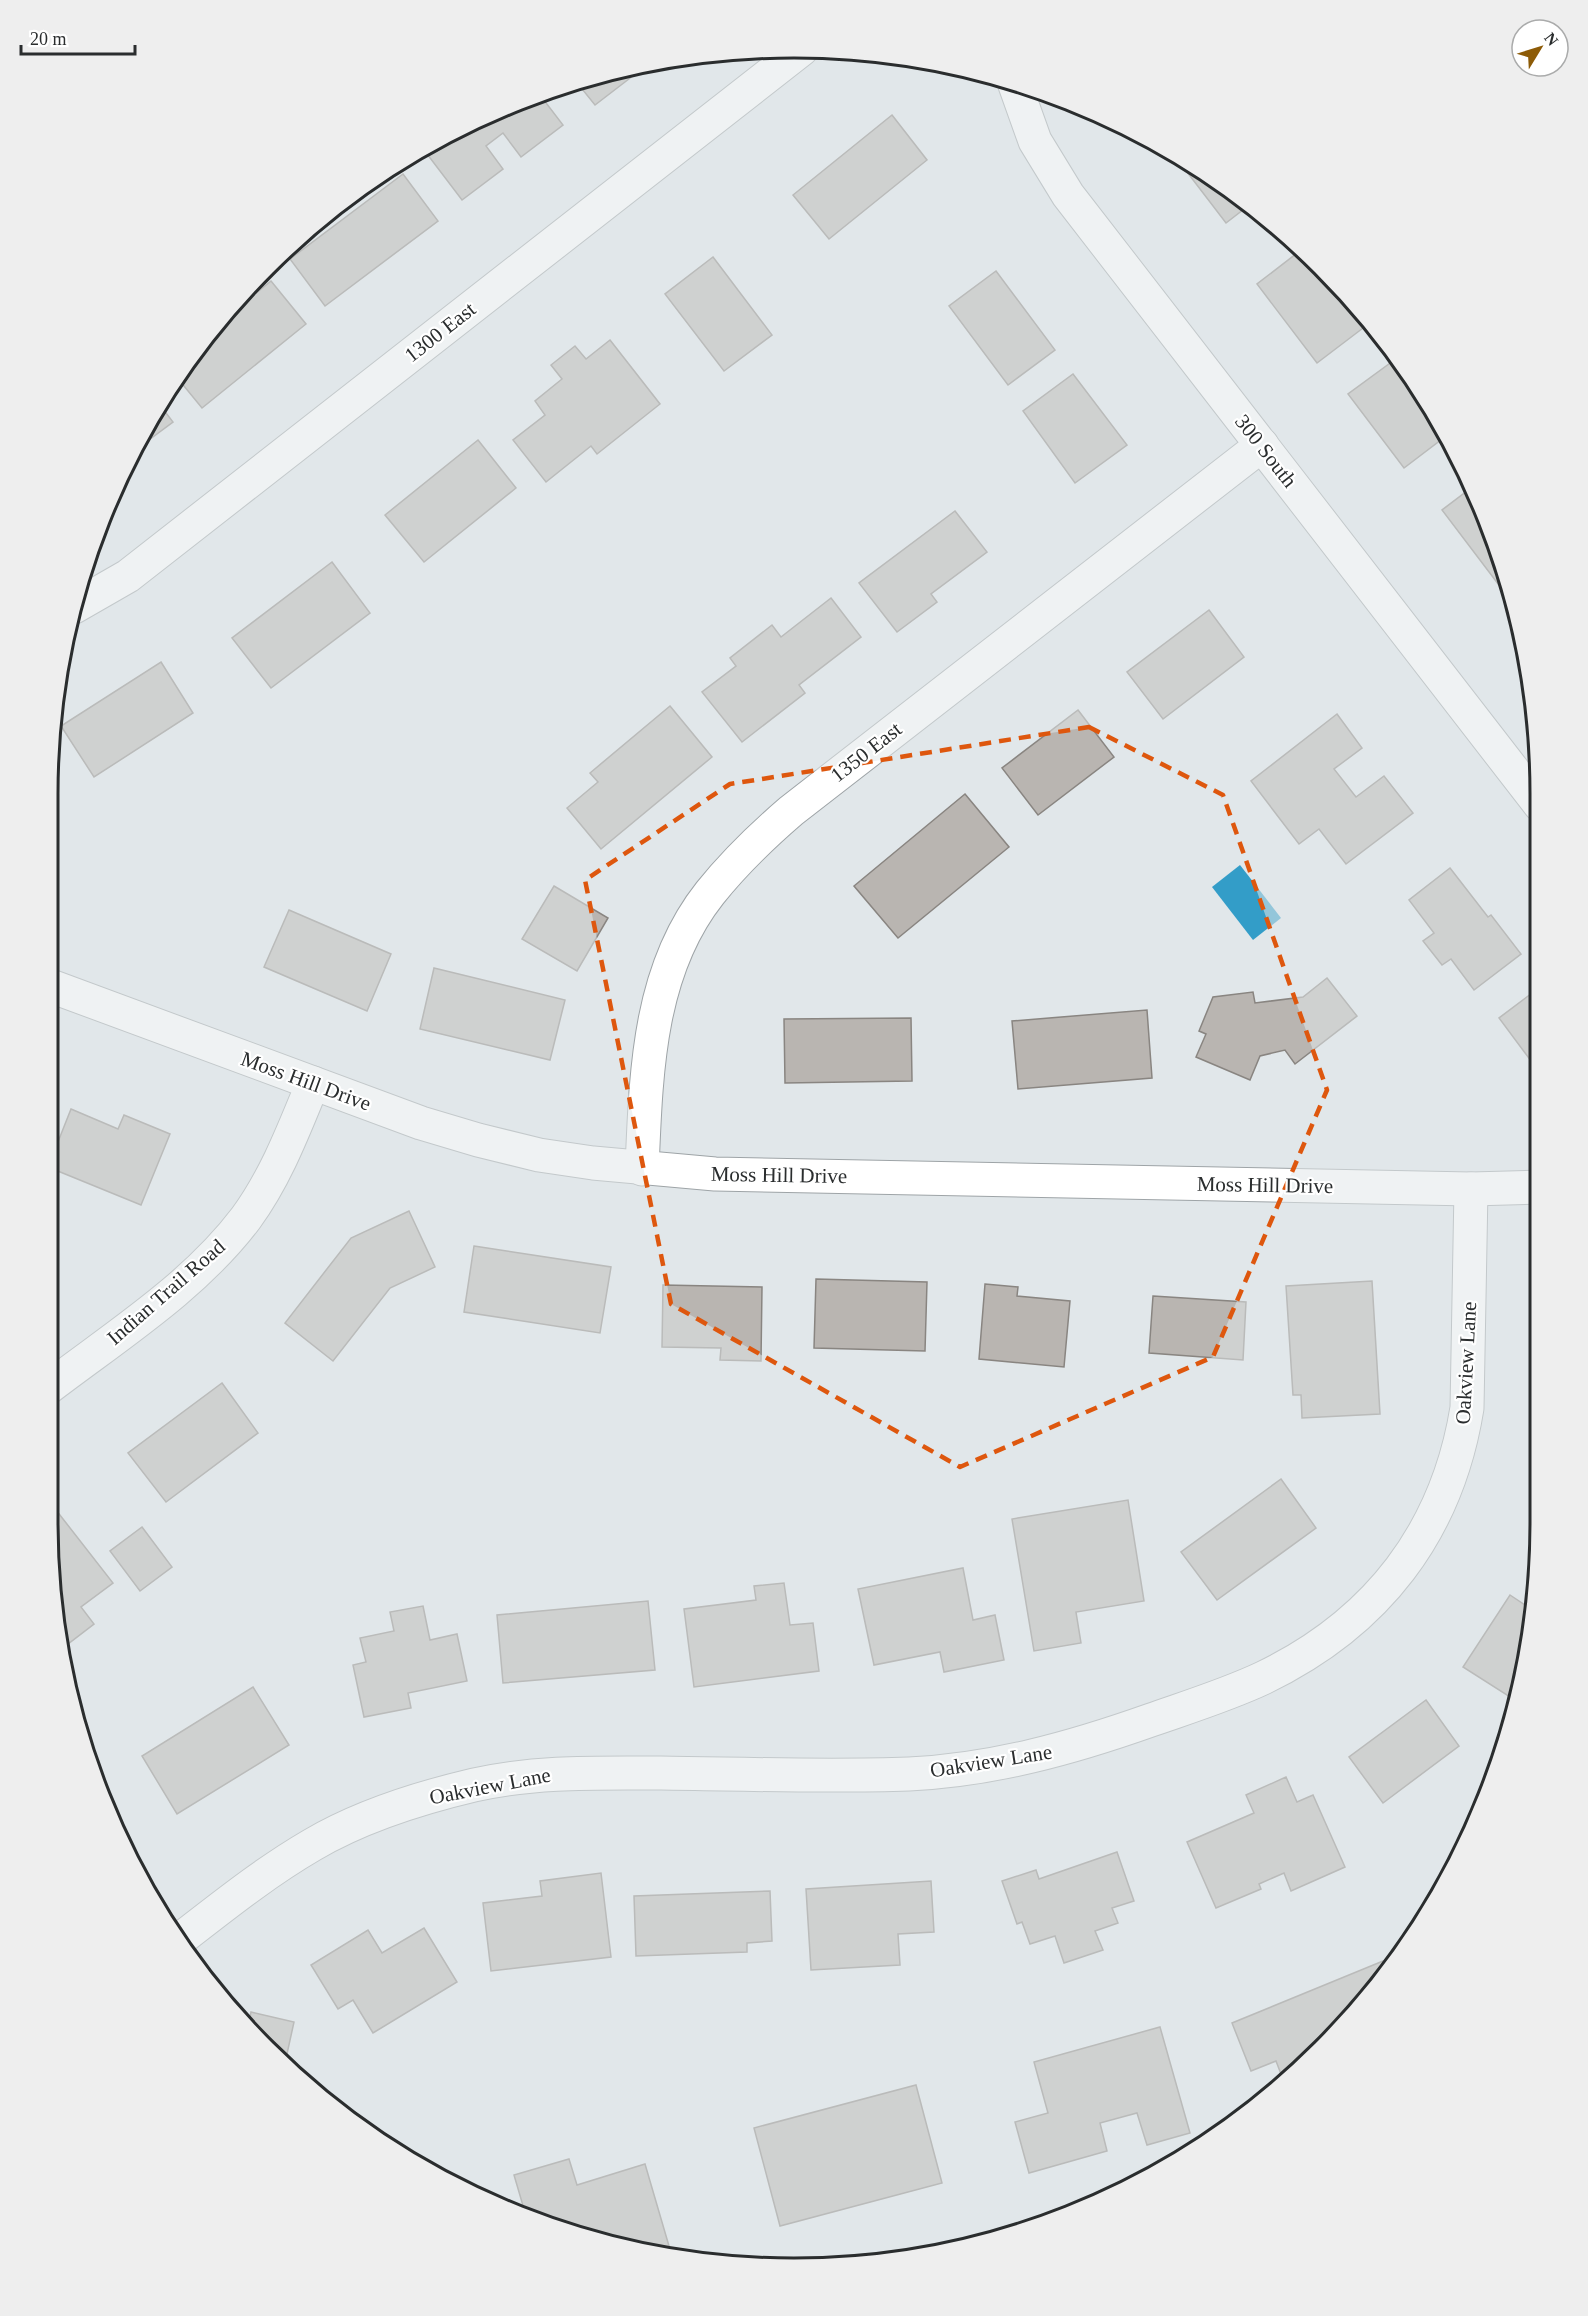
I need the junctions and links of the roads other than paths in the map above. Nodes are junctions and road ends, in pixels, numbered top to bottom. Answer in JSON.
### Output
{"nodes":[{"id":1,"x":790,"y":58,"type":"edge"},
{"id":2,"x":1018,"y":94,"type":"edge"},
{"id":3,"x":1262,"y":445,"type":"junction"},
{"id":4,"x":85,"y":601,"type":"edge"},
{"id":5,"x":1530,"y":792,"type":"edge"},
{"id":6,"x":58,"y":990,"type":"edge"},
{"id":7,"x":313,"y":1083,"type":"junction"},
{"id":8,"x":642,"y":1169,"type":"junction"},
{"id":9,"x":1530,"y":1187,"type":"edge"},
{"id":10,"x":1471,"y":1189,"type":"junction"},
{"id":11,"x":58,"y":1380,"type":"edge"},
{"id":12,"x":185,"y":1935,"type":"edge"}],
"edges":[{"from":1,"to":4,"type":"street","name":"1300 East"},
{"from":2,"to":3,"type":"street","name":"300 South"},
{"from":3,"to":5,"type":"street","name":"300 South"},
{"from":3,"to":8,"type":"street","name":"1350 East"},
{"from":6,"to":7,"type":"street","name":"Moss Hill Drive"},
{"from":7,"to":8,"type":"street","name":"Moss Hill Drive"},
{"from":7,"to":11,"type":"street","name":"Indian Trail Road"},
{"from":8,"to":10,"type":"street","name":"Moss Hill Drive"},
{"from":9,"to":10,"type":"street","name":"Moss Hill Drive"},
{"from":10,"to":12,"type":"street","name":"Oakview Lane"}]}
